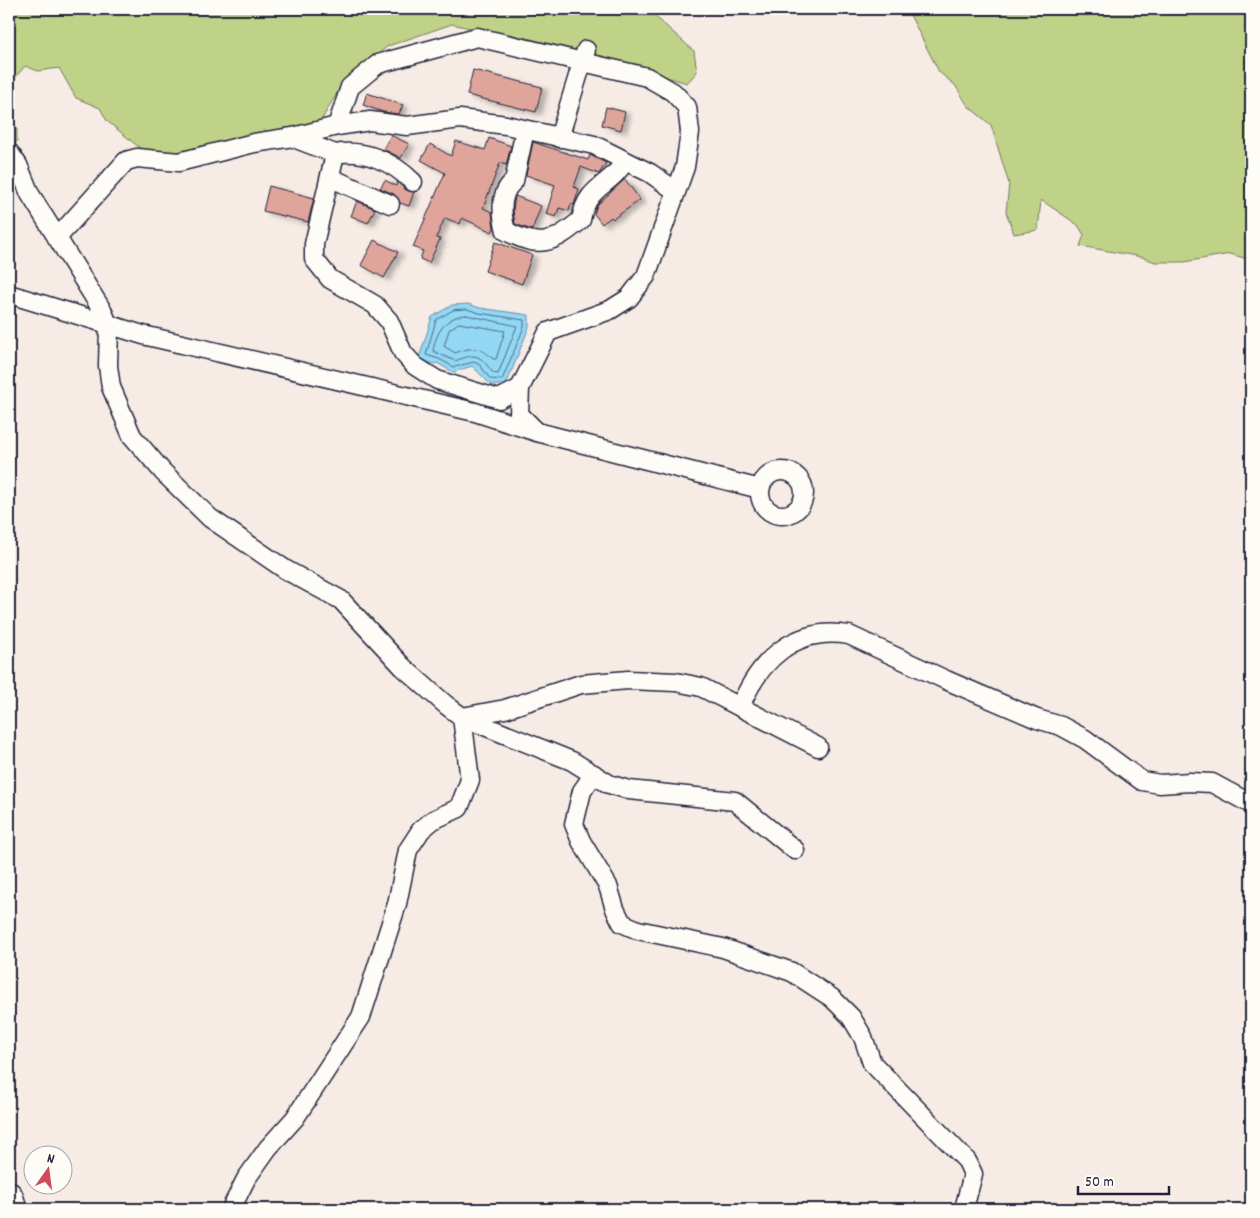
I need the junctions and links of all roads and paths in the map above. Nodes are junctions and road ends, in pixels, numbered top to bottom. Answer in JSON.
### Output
{"nodes":[{"id":1,"x":584,"y":56,"type":"junction"},
{"id":2,"x":337,"y":126,"type":"junction"},
{"id":3,"x":525,"y":130,"type":"junction"},
{"id":4,"x":293,"y":138,"type":"junction"},
{"id":5,"x":559,"y":138,"type":"junction"},
{"id":6,"x":9,"y":152,"type":"edge"},
{"id":7,"x":335,"y":154,"type":"junction"},
{"id":8,"x":625,"y":161,"type":"junction"},
{"id":9,"x":330,"y":178,"type":"junction"},
{"id":10,"x":413,"y":182,"type":"dead end"},
{"id":11,"x":676,"y":191,"type":"junction"},
{"id":12,"x":390,"y":204,"type":"dead end"},
{"id":13,"x":57,"y":238,"type":"junction"},
{"id":14,"x":9,"y":294,"type":"edge"},
{"id":15,"x":109,"y":326,"type":"junction"},
{"id":16,"x":520,"y":388,"type":"junction"},
{"id":17,"x":537,"y":432,"type":"junction"},
{"id":18,"x":760,"y":489,"type":"dead end"},
{"id":19,"x":740,"y":707,"type":"junction"},
{"id":20,"x":462,"y":717,"type":"junction"},
{"id":21,"x":818,"y":747,"type":"dead end"},
{"id":22,"x":594,"y":774,"type":"junction"},
{"id":23,"x":1251,"y":804,"type":"edge"},
{"id":24,"x":795,"y":850,"type":"dead end"},
{"id":25,"x":9,"y":1190,"type":"edge"},
{"id":26,"x":18,"y":1209,"type":"edge"},
{"id":27,"x":231,"y":1209,"type":"edge"},
{"id":28,"x":964,"y":1209,"type":"edge"}],
"edges":[{"from":1,"to":2,"type":"street"},
{"from":1,"to":5,"type":"street"},
{"from":1,"to":11,"type":"street"},
{"from":2,"to":3,"type":"street"},
{"from":2,"to":4,"type":"street"},
{"from":3,"to":5,"type":"street"},
{"from":3,"to":8,"type":"street"},
{"from":4,"to":7,"type":"street"},
{"from":4,"to":13,"type":"street"},
{"from":5,"to":8,"type":"street"},
{"from":6,"to":13,"type":"street"},
{"from":7,"to":9,"type":"street"},
{"from":7,"to":10,"type":"street"},
{"from":8,"to":11,"type":"street"},
{"from":9,"to":12,"type":"street"},
{"from":9,"to":16,"type":"street"},
{"from":11,"to":16,"type":"street"},
{"from":13,"to":15,"type":"street"},
{"from":14,"to":15,"type":"street"},
{"from":15,"to":17,"type":"street"},
{"from":15,"to":20,"type":"street"},
{"from":16,"to":17,"type":"street"},
{"from":17,"to":18,"type":"street"},
{"from":19,"to":20,"type":"street"},
{"from":19,"to":21,"type":"street"},
{"from":19,"to":23,"type":"street"},
{"from":20,"to":22,"type":"street"},
{"from":20,"to":27,"type":"street"},
{"from":22,"to":24,"type":"street"},
{"from":22,"to":28,"type":"street"},
{"from":25,"to":26,"type":"street"}]}
